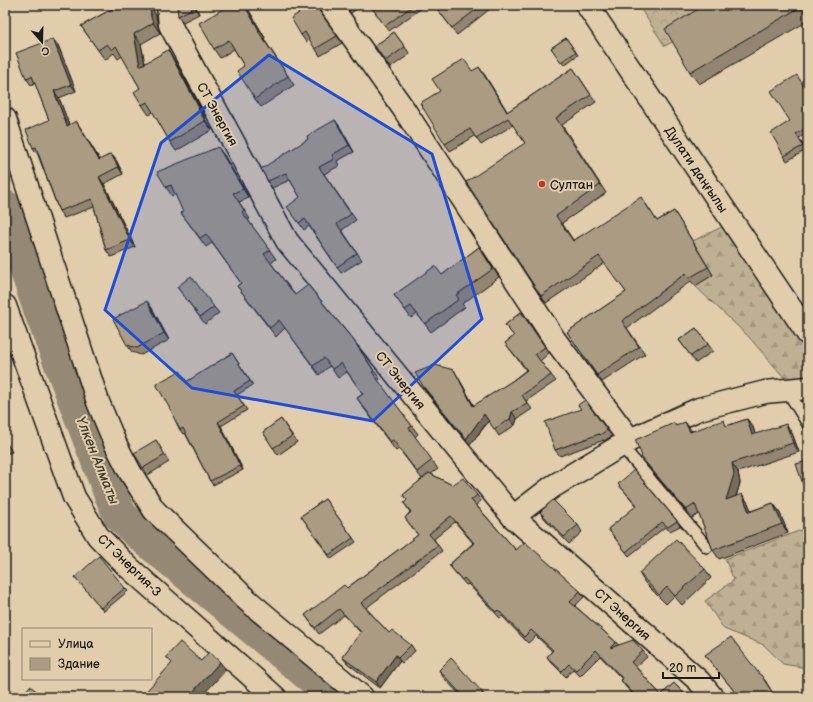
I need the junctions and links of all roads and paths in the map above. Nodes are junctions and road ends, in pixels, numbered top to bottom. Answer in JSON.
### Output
{"nodes":[{"id":1,"x":168,"y":5,"type":"edge"},
{"id":2,"x":330,"y":5,"type":"edge"},
{"id":3,"x":587,"y":5,"type":"edge"},
{"id":4,"x":696,"y":5,"type":"edge"},
{"id":5,"x":700,"y":11,"type":"edge"},
{"id":6,"x":5,"y":119,"type":"edge"},
{"id":7,"x":5,"y":306,"type":"edge"},
{"id":8,"x":808,"y":334,"type":"edge"},
{"id":9,"x":798,"y":389,"type":"edge"},
{"id":10,"x":808,"y":424,"type":"edge"},
{"id":11,"x":625,"y":442,"type":"junction"},
{"id":12,"x":514,"y":517,"type":"junction"},
{"id":13,"x":707,"y":547,"type":"edge"},
{"id":14,"x":275,"y":697,"type":"edge"},
{"id":15,"x":362,"y":697,"type":"edge"},
{"id":16,"x":712,"y":697,"type":"edge"}],
"edges":[{"from":1,"to":12,"type":"street","name":"СТ Энергия"},
{"from":2,"to":11,"type":"street"},
{"from":3,"to":8,"type":"street","name":"Дулати даңғылы"},
{"from":4,"to":5,"type":"path"},
{"from":6,"to":15,"type":"street"},
{"from":7,"to":14,"type":"street","name":"СТ Энергия-3"},
{"from":9,"to":10,"type":"lane"},
{"from":9,"to":11,"type":"street"},
{"from":11,"to":12,"type":"street"},
{"from":11,"to":13,"type":"lane"},
{"from":12,"to":16,"type":"street","name":"СТ Энергия"}]}
